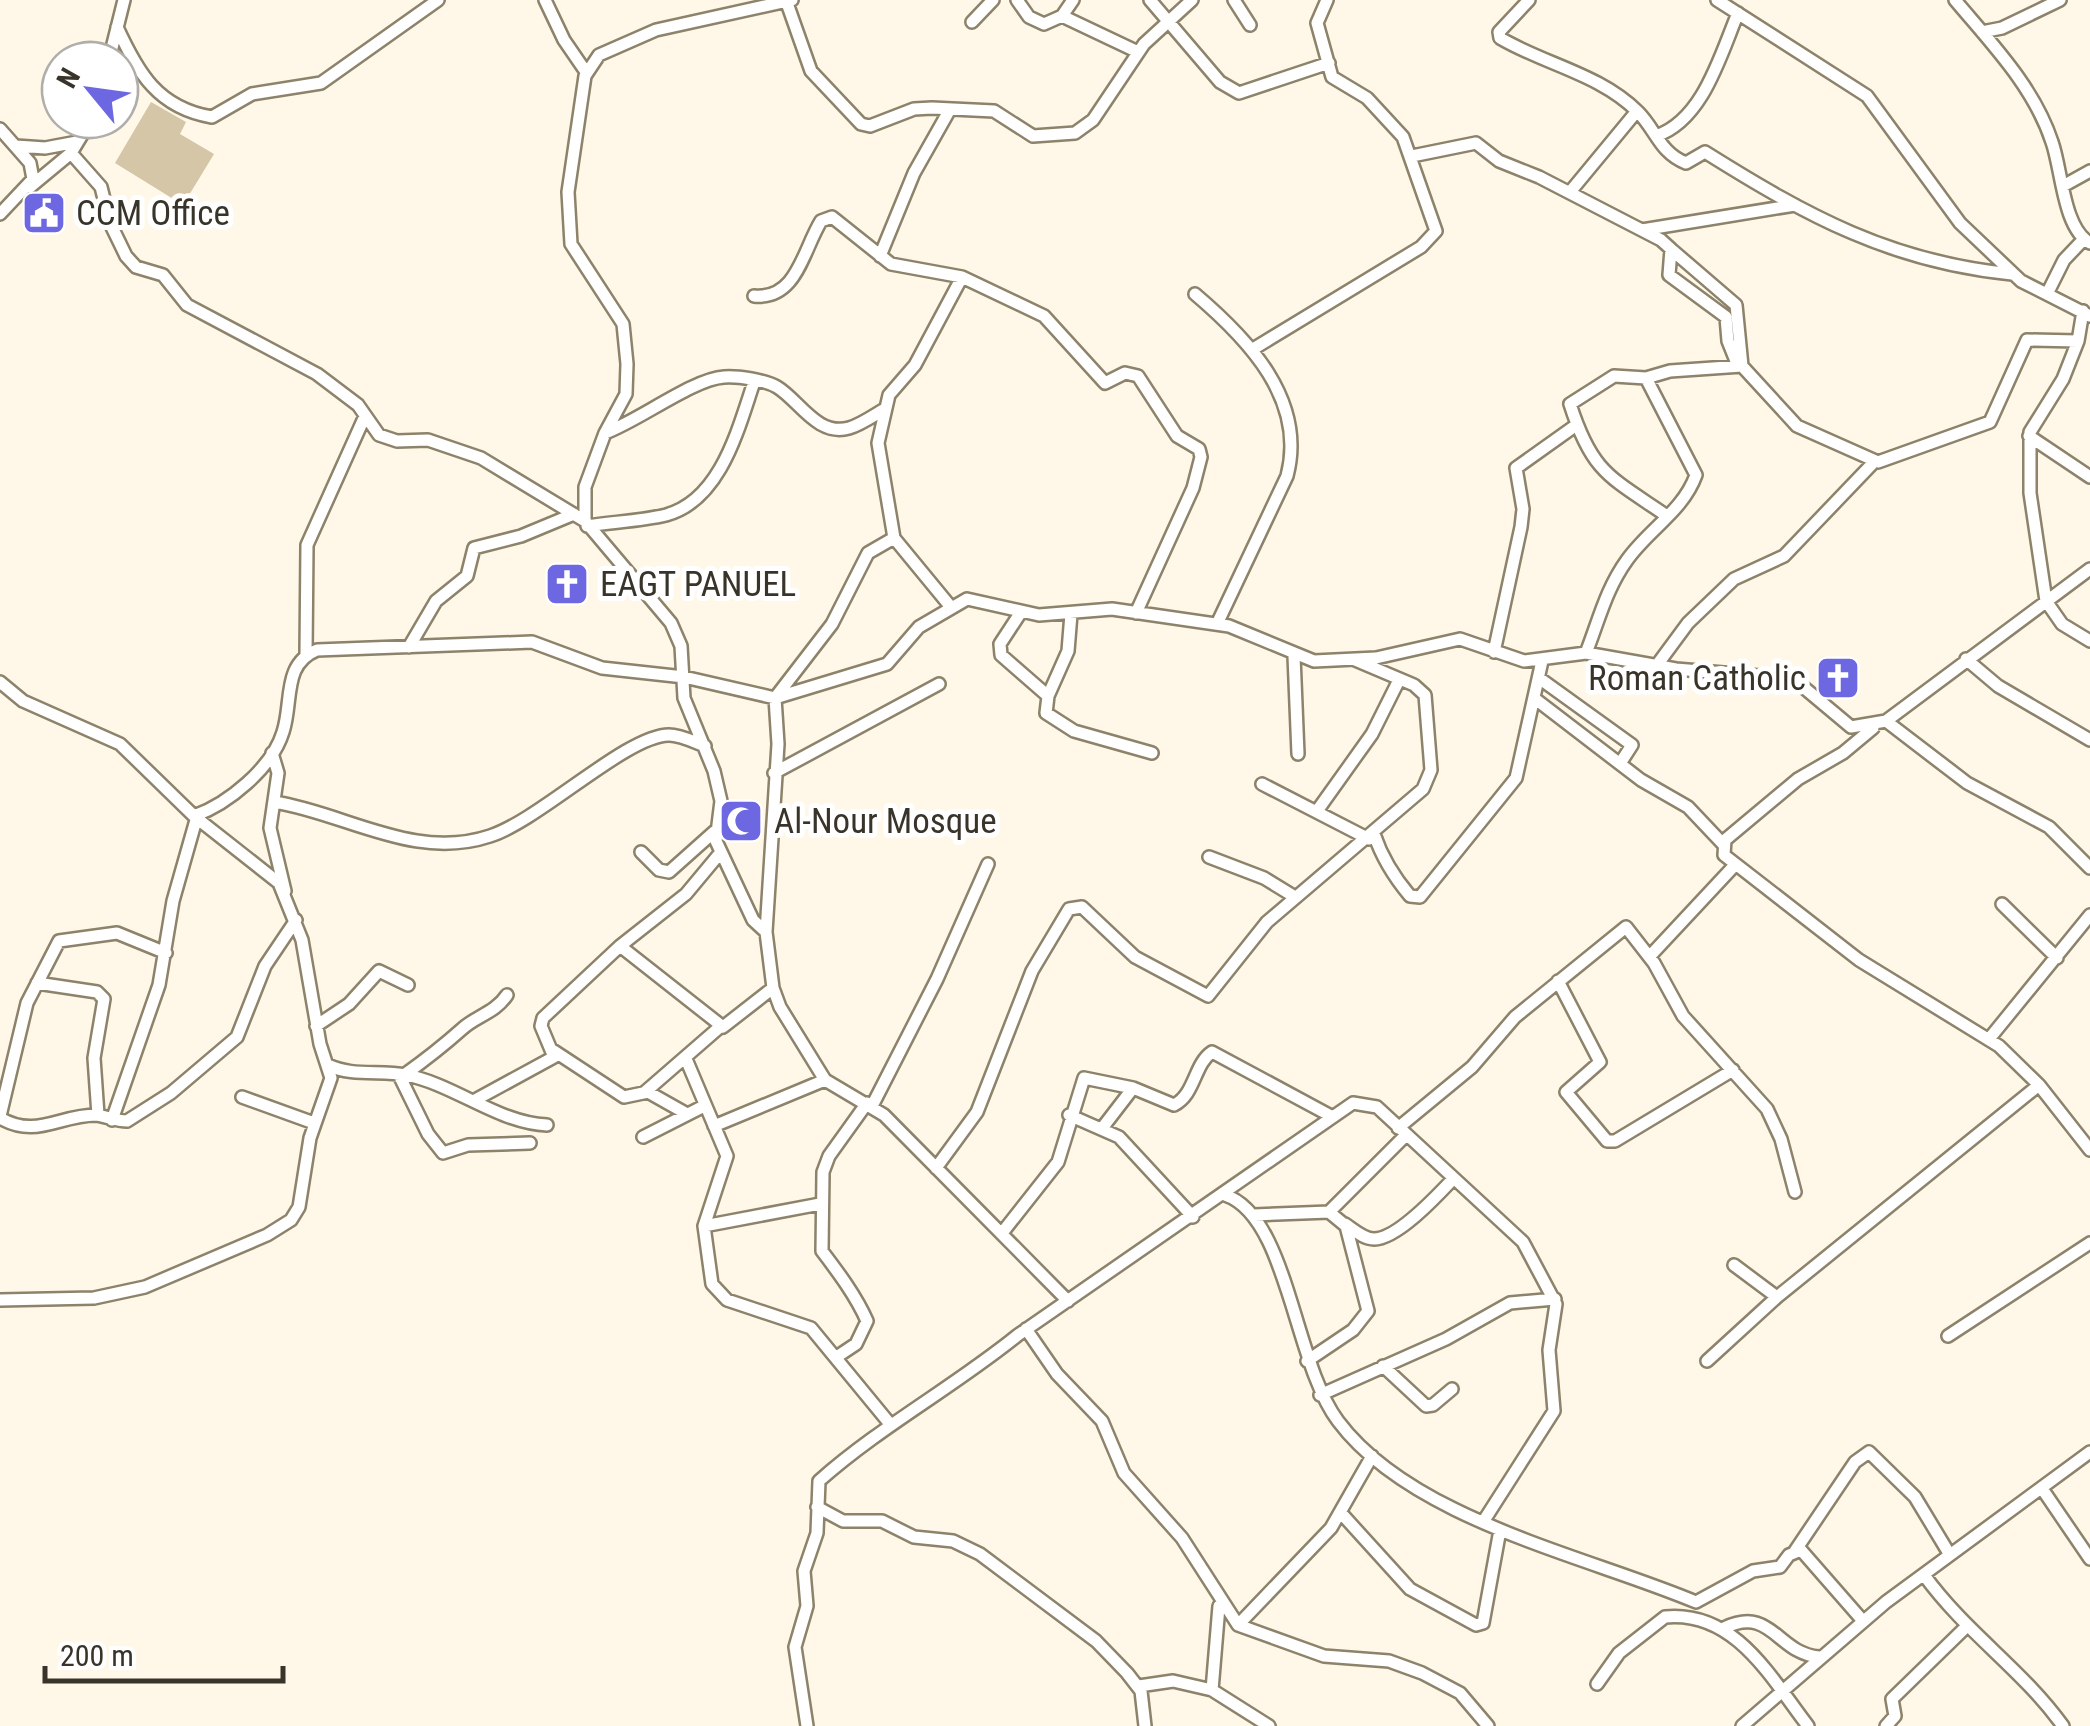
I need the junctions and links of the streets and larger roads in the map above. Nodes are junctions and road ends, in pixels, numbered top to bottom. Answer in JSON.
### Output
{"nodes":[{"id":1,"x":124,"y":0,"type":"edge"},
{"id":2,"x":438,"y":0,"type":"edge"},
{"id":3,"x":545,"y":0,"type":"edge"},
{"id":4,"x":992,"y":0,"type":"edge"},
{"id":5,"x":1016,"y":0,"type":"edge"},
{"id":6,"x":1072,"y":0,"type":"edge"},
{"id":7,"x":1150,"y":0,"type":"edge"},
{"id":8,"x":1192,"y":0,"type":"edge"},
{"id":9,"x":1234,"y":0,"type":"edge"},
{"id":10,"x":1326,"y":0,"type":"edge"},
{"id":11,"x":1530,"y":0,"type":"edge"},
{"id":12,"x":1716,"y":0,"type":"edge"},
{"id":13,"x":1955,"y":0,"type":"edge"},
{"id":14,"x":2060,"y":0,"type":"edge"},
{"id":15,"x":789,"y":1,"type":"edge"},
{"id":16,"x":1738,"y":13,"type":"junction"},
{"id":17,"x":1062,"y":16,"type":"junction"},
{"id":18,"x":1167,"y":18,"type":"junction"},
{"id":19,"x":972,"y":22,"type":"dead end"},
{"id":20,"x":1250,"y":25,"type":"dead end"},
{"id":21,"x":117,"y":27,"type":"junction"},
{"id":22,"x":1982,"y":32,"type":"junction"},
{"id":23,"x":114,"y":40,"type":"edge"},
{"id":24,"x":1138,"y":52,"type":"junction"},
{"id":25,"x":1330,"y":63,"type":"junction"},
{"id":26,"x":586,"y":72,"type":"junction"},
{"id":27,"x":949,"y":111,"type":"junction"},
{"id":28,"x":1637,"y":111,"type":"junction"},
{"id":29,"x":0,"y":129,"type":"edge"},
{"id":30,"x":1656,"y":136,"type":"junction"},
{"id":31,"x":78,"y":140,"type":"edge"},
{"id":32,"x":16,"y":146,"type":"junction"},
{"id":33,"x":74,"y":147,"type":"junction"},
{"id":34,"x":1412,"y":156,"type":"junction"},
{"id":35,"x":2090,"y":171,"type":"edge"},
{"id":36,"x":2063,"y":186,"type":"junction"},
{"id":37,"x":30,"y":187,"type":"junction"},
{"id":38,"x":1570,"y":192,"type":"junction"},
{"id":39,"x":1794,"y":206,"type":"junction"},
{"id":40,"x":0,"y":214,"type":"edge"},
{"id":41,"x":1642,"y":230,"type":"junction"},
{"id":42,"x":2087,"y":242,"type":"edge"},
{"id":43,"x":1672,"y":250,"type":"junction"},
{"id":44,"x":880,"y":256,"type":"junction"},
{"id":45,"x":2012,"y":274,"type":"junction"},
{"id":46,"x":962,"y":277,"type":"junction"},
{"id":47,"x":2048,"y":292,"type":"junction"},
{"id":48,"x":1195,"y":294,"type":"dead end"},
{"id":49,"x":754,"y":296,"type":"dead end"},
{"id":50,"x":2086,"y":311,"type":"edge"},
{"id":51,"x":2078,"y":341,"type":"junction"},
{"id":52,"x":1253,"y":348,"type":"junction"},
{"id":53,"x":1740,"y":366,"type":"junction"},
{"id":54,"x":1646,"y":378,"type":"junction"},
{"id":55,"x":754,"y":382,"type":"junction"},
{"id":56,"x":883,"y":410,"type":"junction"},
{"id":57,"x":365,"y":416,"type":"junction"},
{"id":58,"x":1575,"y":426,"type":"junction"},
{"id":59,"x":605,"y":432,"type":"junction"},
{"id":60,"x":2030,"y":436,"type":"junction"},
{"id":61,"x":1874,"y":462,"type":"junction"},
{"id":62,"x":2090,"y":477,"type":"edge"},
{"id":63,"x":1668,"y":516,"type":"junction"},
{"id":64,"x":582,"y":520,"type":"junction"},
{"id":65,"x":894,"y":538,"type":"junction"},
{"id":66,"x":2090,"y":569,"type":"edge"},
{"id":67,"x":2046,"y":601,"type":"junction"},
{"id":68,"x":950,"y":606,"type":"junction"},
{"id":69,"x":1021,"y":612,"type":"junction"},
{"id":70,"x":1136,"y":613,"type":"junction"},
{"id":71,"x":1071,"y":614,"type":"junction"},
{"id":72,"x":1218,"y":624,"type":"junction"},
{"id":73,"x":2090,"y":641,"type":"edge"},
{"id":74,"x":409,"y":647,"type":"junction"},
{"id":75,"x":1494,"y":652,"type":"junction"},
{"id":76,"x":1586,"y":653,"type":"junction"},
{"id":77,"x":306,"y":654,"type":"junction"},
{"id":78,"x":1294,"y":656,"type":"junction"},
{"id":79,"x":1355,"y":660,"type":"junction"},
{"id":80,"x":1966,"y":660,"type":"junction"},
{"id":81,"x":1542,"y":661,"type":"junction"},
{"id":82,"x":1657,"y":665,"type":"junction"},
{"id":83,"x":684,"y":677,"type":"junction"},
{"id":84,"x":1539,"y":678,"type":"junction"},
{"id":85,"x":1399,"y":680,"type":"junction"},
{"id":86,"x":939,"y":684,"type":"dead end"},
{"id":87,"x":2,"y":692,"type":"edge"},
{"id":88,"x":1048,"y":696,"type":"junction"},
{"id":89,"x":775,"y":698,"type":"junction"},
{"id":90,"x":1534,"y":698,"type":"junction"},
{"id":91,"x":1881,"y":724,"type":"junction"},
{"id":92,"x":2090,"y":740,"type":"edge"},
{"id":93,"x":705,"y":746,"type":"junction"},
{"id":94,"x":272,"y":753,"type":"junction"},
{"id":95,"x":1152,"y":754,"type":"dead end"},
{"id":96,"x":1298,"y":754,"type":"dead end"},
{"id":97,"x":1621,"y":762,"type":"junction"},
{"id":98,"x":774,"y":772,"type":"junction"},
{"id":99,"x":1262,"y":784,"type":"dead end"},
{"id":100,"x":275,"y":802,"type":"junction"},
{"id":101,"x":1318,"y":812,"type":"junction"},
{"id":102,"x":195,"y":818,"type":"junction"},
{"id":103,"x":715,"y":831,"type":"junction"},
{"id":104,"x":1371,"y":836,"type":"junction"},
{"id":105,"x":1723,"y":844,"type":"junction"},
{"id":106,"x":641,"y":852,"type":"dead end"},
{"id":107,"x":721,"y":852,"type":"junction"},
{"id":108,"x":1209,"y":858,"type":"dead end"},
{"id":109,"x":988,"y":864,"type":"dead end"},
{"id":110,"x":1734,"y":866,"type":"junction"},
{"id":111,"x":2090,"y":868,"type":"edge"},
{"id":112,"x":285,"y":891,"type":"junction"},
{"id":113,"x":1295,"y":897,"type":"junction"},
{"id":114,"x":2002,"y":904,"type":"dead end"},
{"id":115,"x":2090,"y":915,"type":"edge"},
{"id":116,"x":296,"y":920,"type":"junction"},
{"id":117,"x":766,"y":932,"type":"junction"},
{"id":118,"x":620,"y":946,"type":"junction"},
{"id":119,"x":166,"y":953,"type":"junction"},
{"id":120,"x":1650,"y":956,"type":"junction"},
{"id":121,"x":2057,"y":958,"type":"junction"},
{"id":122,"x":37,"y":982,"type":"junction"},
{"id":123,"x":1558,"y":982,"type":"junction"},
{"id":124,"x":408,"y":985,"type":"dead end"},
{"id":125,"x":772,"y":988,"type":"junction"},
{"id":126,"x":507,"y":995,"type":"dead end"},
{"id":127,"x":316,"y":1026,"type":"junction"},
{"id":128,"x":721,"y":1026,"type":"junction"},
{"id":129,"x":1989,"y":1040,"type":"junction"},
{"id":130,"x":554,"y":1051,"type":"junction"},
{"id":131,"x":686,"y":1059,"type":"junction"},
{"id":132,"x":327,"y":1064,"type":"junction"},
{"id":133,"x":1733,"y":1070,"type":"junction"},
{"id":134,"x":402,"y":1075,"type":"junction"},
{"id":135,"x":826,"y":1080,"type":"junction"},
{"id":136,"x":2039,"y":1085,"type":"junction"},
{"id":137,"x":1132,"y":1088,"type":"junction"},
{"id":138,"x":645,"y":1092,"type":"junction"},
{"id":139,"x":242,"y":1096,"type":"dead end"},
{"id":140,"x":475,"y":1100,"type":"junction"},
{"id":141,"x":870,"y":1105,"type":"junction"},
{"id":142,"x":704,"y":1106,"type":"junction"},
{"id":143,"x":688,"y":1114,"type":"junction"},
{"id":144,"x":98,"y":1115,"type":"junction"},
{"id":145,"x":1069,"y":1115,"type":"junction"},
{"id":146,"x":1331,"y":1116,"type":"junction"},
{"id":147,"x":0,"y":1117,"type":"edge"},
{"id":148,"x":112,"y":1120,"type":"junction"},
{"id":149,"x":314,"y":1123,"type":"junction"},
{"id":150,"x":547,"y":1125,"type":"dead end"},
{"id":151,"x":714,"y":1126,"type":"junction"},
{"id":152,"x":1103,"y":1127,"type":"junction"},
{"id":153,"x":1402,"y":1132,"type":"junction"},
{"id":154,"x":643,"y":1137,"type":"dead end"},
{"id":155,"x":530,"y":1143,"type":"dead end"},
{"id":156,"x":2090,"y":1150,"type":"edge"},
{"id":157,"x":936,"y":1168,"type":"junction"},
{"id":158,"x":1452,"y":1180,"type":"junction"},
{"id":159,"x":1795,"y":1192,"type":"dead end"},
{"id":160,"x":1224,"y":1195,"type":"junction"},
{"id":161,"x":820,"y":1204,"type":"junction"},
{"id":162,"x":1329,"y":1212,"type":"junction"},
{"id":163,"x":1254,"y":1214,"type":"junction"},
{"id":164,"x":1194,"y":1217,"type":"junction"},
{"id":165,"x":1345,"y":1224,"type":"junction"},
{"id":166,"x":704,"y":1226,"type":"junction"},
{"id":167,"x":1002,"y":1232,"type":"junction"},
{"id":168,"x":2090,"y":1244,"type":"edge"},
{"id":169,"x":1734,"y":1265,"type":"dead end"},
{"id":170,"x":1776,"y":1297,"type":"junction"},
{"id":171,"x":1555,"y":1299,"type":"junction"},
{"id":172,"x":0,"y":1300,"type":"edge"},
{"id":173,"x":1068,"y":1300,"type":"junction"},
{"id":174,"x":1026,"y":1329,"type":"junction"},
{"id":175,"x":1948,"y":1336,"type":"dead end"},
{"id":176,"x":838,"y":1356,"type":"junction"},
{"id":177,"x":1307,"y":1361,"type":"junction"},
{"id":178,"x":1707,"y":1361,"type":"dead end"},
{"id":179,"x":1383,"y":1366,"type":"junction"},
{"id":180,"x":1452,"y":1390,"type":"dead end"},
{"id":181,"x":1320,"y":1394,"type":"junction"},
{"id":182,"x":890,"y":1424,"type":"junction"},
{"id":183,"x":2090,"y":1452,"type":"edge"},
{"id":184,"x":1372,"y":1456,"type":"junction"},
{"id":185,"x":2044,"y":1490,"type":"junction"},
{"id":186,"x":817,"y":1507,"type":"junction"},
{"id":187,"x":1341,"y":1513,"type":"junction"},
{"id":188,"x":1483,"y":1522,"type":"junction"},
{"id":189,"x":1500,"y":1530,"type":"junction"},
{"id":190,"x":1795,"y":1551,"type":"junction"},
{"id":191,"x":1950,"y":1555,"type":"junction"},
{"id":192,"x":2090,"y":1560,"type":"edge"},
{"id":193,"x":1924,"y":1575,"type":"junction"},
{"id":194,"x":1701,"y":1601,"type":"junction"},
{"id":195,"x":1219,"y":1602,"type":"junction"},
{"id":196,"x":1682,"y":1616,"type":"junction"},
{"id":197,"x":1863,"y":1621,"type":"junction"},
{"id":198,"x":1238,"y":1625,"type":"junction"},
{"id":199,"x":1720,"y":1626,"type":"junction"},
{"id":200,"x":1966,"y":1628,"type":"junction"},
{"id":201,"x":1820,"y":1657,"type":"junction"},
{"id":202,"x":1597,"y":1684,"type":"dead end"},
{"id":203,"x":1139,"y":1686,"type":"junction"},
{"id":204,"x":1212,"y":1690,"type":"junction"},
{"id":205,"x":1783,"y":1691,"type":"junction"},
{"id":206,"x":807,"y":1726,"type":"edge"},
{"id":207,"x":1145,"y":1726,"type":"edge"},
{"id":208,"x":1269,"y":1726,"type":"edge"},
{"id":209,"x":1488,"y":1726,"type":"edge"},
{"id":210,"x":1742,"y":1726,"type":"edge"},
{"id":211,"x":1808,"y":1726,"type":"edge"},
{"id":212,"x":1886,"y":1726,"type":"edge"},
{"id":213,"x":2063,"y":1726,"type":"edge"}],
"edges":[{"from":1,"to":21,"type":"street"},
{"from":2,"to":21,"type":"street"},
{"from":3,"to":26,"type":"street"},
{"from":4,"to":19,"type":"street"},
{"from":5,"to":17,"type":"street"},
{"from":6,"to":17,"type":"street"},
{"from":7,"to":18,"type":"street"},
{"from":8,"to":18,"type":"street"},
{"from":9,"to":20,"type":"street"},
{"from":10,"to":25,"type":"street"},
{"from":11,"to":28,"type":"street"},
{"from":12,"to":16,"type":"street"},
{"from":13,"to":22,"type":"street"},
{"from":14,"to":22,"type":"street"},
{"from":15,"to":26,"type":"street"},
{"from":15,"to":27,"type":"street"},
{"from":16,"to":30,"type":"street"},
{"from":16,"to":45,"type":"street"},
{"from":17,"to":24,"type":"street"},
{"from":18,"to":24,"type":"street"},
{"from":18,"to":25,"type":"street"},
{"from":21,"to":23,"type":"street"},
{"from":22,"to":36,"type":"street"},
{"from":24,"to":27,"type":"street"},
{"from":25,"to":34,"type":"street"},
{"from":26,"to":59,"type":"street"},
{"from":27,"to":44,"type":"street"},
{"from":28,"to":30,"type":"street"},
{"from":28,"to":38,"type":"street"},
{"from":29,"to":32,"type":"street"},
{"from":30,"to":39,"type":"street"},
{"from":31,"to":33,"type":"street"},
{"from":32,"to":33,"type":"street"},
{"from":32,"to":37,"type":"street"},
{"from":33,"to":37,"type":"street"},
{"from":33,"to":57,"type":"street"},
{"from":34,"to":38,"type":"street"},
{"from":34,"to":52,"type":"street"},
{"from":35,"to":36,"type":"street"},
{"from":36,"to":42,"type":"street"},
{"from":37,"to":40,"type":"street"},
{"from":38,"to":41,"type":"street"},
{"from":39,"to":41,"type":"street"},
{"from":39,"to":45,"type":"street"},
{"from":41,"to":43,"type":"street"},
{"from":42,"to":47,"type":"street"},
{"from":43,"to":53,"type":"street"},
{"from":43,"to":53,"type":"street"},
{"from":44,"to":46,"type":"street"},
{"from":44,"to":49,"type":"street"},
{"from":45,"to":47,"type":"street"},
{"from":46,"to":56,"type":"street"},
{"from":46,"to":70,"type":"street"},
{"from":47,"to":50,"type":"street"},
{"from":48,"to":52,"type":"street"},
{"from":50,"to":51,"type":"street"},
{"from":51,"to":60,"type":"street"},
{"from":51,"to":61,"type":"street"},
{"from":52,"to":72,"type":"street"},
{"from":53,"to":54,"type":"street"},
{"from":53,"to":61,"type":"street"},
{"from":54,"to":58,"type":"street"},
{"from":54,"to":63,"type":"street"},
{"from":55,"to":56,"type":"street"},
{"from":55,"to":59,"type":"street"},
{"from":55,"to":64,"type":"street"},
{"from":56,"to":65,"type":"street"},
{"from":57,"to":64,"type":"street"},
{"from":57,"to":77,"type":"street"},
{"from":58,"to":63,"type":"street"},
{"from":58,"to":75,"type":"street"},
{"from":59,"to":64,"type":"street"},
{"from":60,"to":62,"type":"street"},
{"from":60,"to":67,"type":"street"},
{"from":61,"to":82,"type":"street"},
{"from":63,"to":76,"type":"street"},
{"from":64,"to":74,"type":"street"},
{"from":64,"to":83,"type":"street"},
{"from":65,"to":68,"type":"street"},
{"from":65,"to":89,"type":"street"},
{"from":66,"to":67,"type":"street"},
{"from":67,"to":73,"type":"street"},
{"from":67,"to":80,"type":"street"},
{"from":68,"to":69,"type":"street"},
{"from":68,"to":89,"type":"street"},
{"from":69,"to":71,"type":"street"},
{"from":69,"to":88,"type":"street"},
{"from":70,"to":71,"type":"street"},
{"from":70,"to":72,"type":"street"},
{"from":71,"to":88,"type":"street"},
{"from":72,"to":78,"type":"street"},
{"from":74,"to":77,"type":"street"},
{"from":74,"to":83,"type":"street"},
{"from":75,"to":79,"type":"street"},
{"from":75,"to":81,"type":"street"},
{"from":76,"to":81,"type":"street"},
{"from":76,"to":82,"type":"street"},
{"from":77,"to":94,"type":"street"},
{"from":78,"to":79,"type":"street"},
{"from":78,"to":96,"type":"street"},
{"from":79,"to":85,"type":"street"},
{"from":80,"to":91,"type":"street"},
{"from":80,"to":92,"type":"street"},
{"from":81,"to":84,"type":"street"},
{"from":82,"to":91,"type":"street"},
{"from":83,"to":89,"type":"street"},
{"from":83,"to":93,"type":"street"},
{"from":84,"to":90,"type":"street"},
{"from":84,"to":97,"type":"street"},
{"from":85,"to":101,"type":"street"},
{"from":85,"to":104,"type":"street"},
{"from":86,"to":98,"type":"street"},
{"from":87,"to":102,"type":"street"},
{"from":88,"to":95,"type":"street"},
{"from":89,"to":98,"type":"street"},
{"from":90,"to":97,"type":"street"},
{"from":90,"to":104,"type":"street"},
{"from":91,"to":105,"type":"street"},
{"from":91,"to":111,"type":"street"},
{"from":93,"to":100,"type":"street"},
{"from":93,"to":103,"type":"street"},
{"from":94,"to":100,"type":"street"},
{"from":94,"to":102,"type":"street"},
{"from":97,"to":105,"type":"street"},
{"from":98,"to":117,"type":"street"},
{"from":99,"to":101,"type":"street"},
{"from":100,"to":112,"type":"street"},
{"from":101,"to":104,"type":"street"},
{"from":102,"to":112,"type":"street"},
{"from":102,"to":119,"type":"street"},
{"from":103,"to":106,"type":"street"},
{"from":103,"to":107,"type":"street"},
{"from":104,"to":113,"type":"street"},
{"from":105,"to":110,"type":"street"},
{"from":107,"to":117,"type":"street"},
{"from":107,"to":118,"type":"street"},
{"from":108,"to":113,"type":"street"},
{"from":109,"to":141,"type":"street"},
{"from":110,"to":120,"type":"street"},
{"from":110,"to":129,"type":"street"},
{"from":112,"to":116,"type":"street"},
{"from":113,"to":157,"type":"street"},
{"from":114,"to":121,"type":"street"},
{"from":115,"to":121,"type":"street"},
{"from":116,"to":127,"type":"street"},
{"from":116,"to":148,"type":"street"},
{"from":117,"to":125,"type":"street"},
{"from":118,"to":128,"type":"street"},
{"from":118,"to":130,"type":"street"},
{"from":119,"to":122,"type":"street"},
{"from":119,"to":148,"type":"street"},
{"from":120,"to":123,"type":"street"},
{"from":120,"to":133,"type":"street"},
{"from":121,"to":129,"type":"street"},
{"from":122,"to":144,"type":"street"},
{"from":122,"to":147,"type":"street"},
{"from":123,"to":133,"type":"street"},
{"from":123,"to":153,"type":"street"},
{"from":124,"to":127,"type":"street"},
{"from":125,"to":128,"type":"street"},
{"from":125,"to":135,"type":"street"},
{"from":126,"to":134,"type":"street"},
{"from":127,"to":132,"type":"street"},
{"from":128,"to":131,"type":"street"},
{"from":129,"to":136,"type":"street"},
{"from":130,"to":138,"type":"street"},
{"from":130,"to":140,"type":"street"},
{"from":131,"to":138,"type":"street"},
{"from":131,"to":142,"type":"street"},
{"from":132,"to":134,"type":"street"},
{"from":132,"to":149,"type":"street"},
{"from":133,"to":159,"type":"street"},
{"from":134,"to":140,"type":"street"},
{"from":134,"to":155,"type":"street"},
{"from":135,"to":141,"type":"street"},
{"from":135,"to":151,"type":"street"},
{"from":136,"to":156,"type":"street"},
{"from":136,"to":170,"type":"street"},
{"from":137,"to":145,"type":"street"},
{"from":137,"to":146,"type":"street"},
{"from":137,"to":152,"type":"street"},
{"from":138,"to":143,"type":"street"},
{"from":139,"to":149,"type":"street"},
{"from":140,"to":150,"type":"street"},
{"from":141,"to":157,"type":"street"},
{"from":141,"to":161,"type":"street"},
{"from":142,"to":143,"type":"street"},
{"from":142,"to":151,"type":"street"},
{"from":143,"to":154,"type":"street"},
{"from":144,"to":147,"type":"street"},
{"from":144,"to":148,"type":"street"},
{"from":145,"to":152,"type":"street"},
{"from":145,"to":167,"type":"street"},
{"from":146,"to":153,"type":"street"},
{"from":146,"to":160,"type":"street"},
{"from":149,"to":172,"type":"street"},
{"from":151,"to":166,"type":"street"},
{"from":152,"to":164,"type":"street"},
{"from":153,"to":158,"type":"street"},
{"from":153,"to":162,"type":"street"},
{"from":157,"to":167,"type":"street"},
{"from":158,"to":165,"type":"street"},
{"from":158,"to":171,"type":"street"},
{"from":160,"to":163,"type":"street"},
{"from":160,"to":164,"type":"street"},
{"from":161,"to":166,"type":"street"},
{"from":161,"to":176,"type":"street"},
{"from":162,"to":163,"type":"street"},
{"from":162,"to":165,"type":"street"},
{"from":163,"to":177,"type":"street"},
{"from":164,"to":173,"type":"street"},
{"from":165,"to":177,"type":"street"},
{"from":166,"to":176,"type":"street"},
{"from":167,"to":173,"type":"street"},
{"from":168,"to":175,"type":"street"},
{"from":169,"to":170,"type":"street"},
{"from":170,"to":178,"type":"street"},
{"from":171,"to":179,"type":"street"},
{"from":171,"to":188,"type":"street"},
{"from":173,"to":174,"type":"street"},
{"from":174,"to":182,"type":"street"},
{"from":174,"to":195,"type":"street"},
{"from":176,"to":182,"type":"street"},
{"from":177,"to":181,"type":"street"},
{"from":179,"to":180,"type":"street"},
{"from":179,"to":181,"type":"street"},
{"from":181,"to":184,"type":"street"},
{"from":182,"to":186,"type":"street"},
{"from":183,"to":185,"type":"street"},
{"from":184,"to":187,"type":"street"},
{"from":184,"to":188,"type":"street"},
{"from":185,"to":191,"type":"street"},
{"from":185,"to":192,"type":"street"},
{"from":186,"to":203,"type":"street"},
{"from":186,"to":206,"type":"street"},
{"from":187,"to":189,"type":"street"},
{"from":187,"to":198,"type":"street"},
{"from":188,"to":189,"type":"street"},
{"from":189,"to":194,"type":"street"},
{"from":190,"to":191,"type":"street"},
{"from":190,"to":194,"type":"street"},
{"from":190,"to":197,"type":"street"},
{"from":191,"to":193,"type":"street"},
{"from":193,"to":197,"type":"street"},
{"from":193,"to":200,"type":"street"},
{"from":194,"to":196,"type":"street"},
{"from":194,"to":199,"type":"street"},
{"from":195,"to":198,"type":"street"},
{"from":195,"to":204,"type":"street"},
{"from":196,"to":199,"type":"street"},
{"from":196,"to":202,"type":"street"},
{"from":197,"to":201,"type":"street"},
{"from":198,"to":209,"type":"street"},
{"from":199,"to":201,"type":"street"},
{"from":199,"to":205,"type":"street"},
{"from":200,"to":212,"type":"street"},
{"from":200,"to":213,"type":"street"},
{"from":201,"to":205,"type":"street"},
{"from":203,"to":204,"type":"street"},
{"from":203,"to":207,"type":"street"},
{"from":204,"to":208,"type":"street"},
{"from":205,"to":210,"type":"street"},
{"from":205,"to":211,"type":"street"}]}
